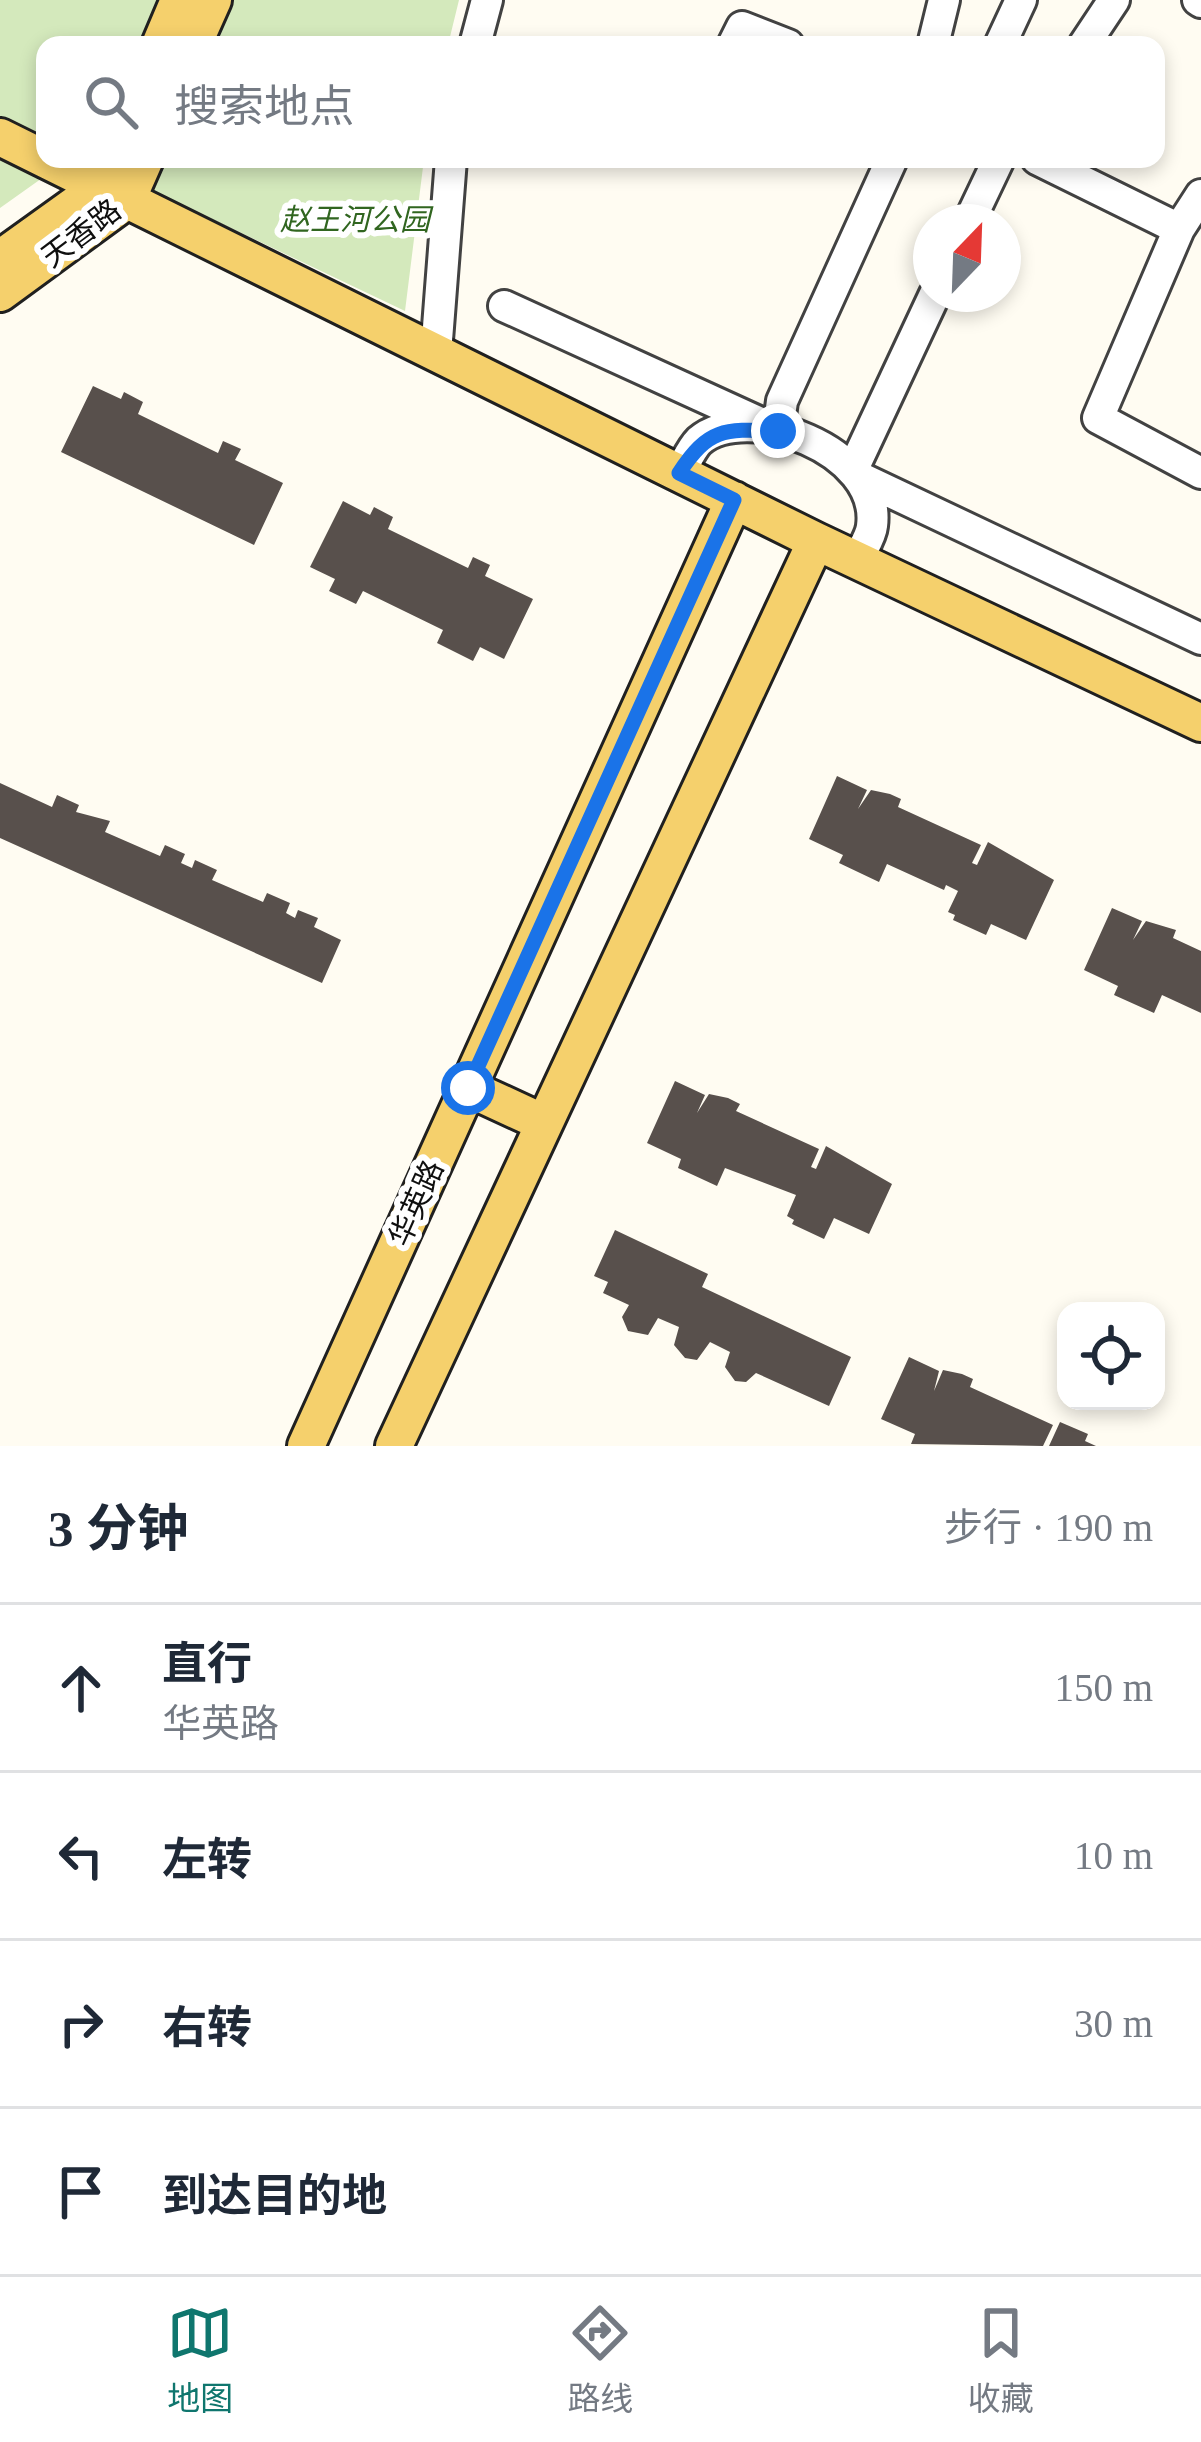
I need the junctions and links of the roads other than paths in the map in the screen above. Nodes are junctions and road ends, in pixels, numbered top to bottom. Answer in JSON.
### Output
{"nodes":[{"id":1,"x":179,"y":0,"type":"edge"},
{"id":2,"x":212,"y":0,"type":"edge"},
{"id":3,"x":487,"y":0,"type":"edge"},
{"id":4,"x":944,"y":0,"type":"edge"},
{"id":5,"x":1021,"y":0,"type":"edge"},
{"id":6,"x":1114,"y":0,"type":"edge"},
{"id":7,"x":164,"y":36,"type":"edge"},
{"id":8,"x":197,"y":36,"type":"edge"},
{"id":9,"x":478,"y":36,"type":"edge"},
{"id":10,"x":738,"y":36,"type":"edge"},
{"id":11,"x":765,"y":36,"type":"edge"},
{"id":12,"x":935,"y":36,"type":"edge"},
{"id":13,"x":1004,"y":36,"type":"edge"},
{"id":14,"x":1090,"y":36,"type":"edge"},
{"id":15,"x":0,"y":137,"type":"edge"},
{"id":16,"x":36,"y":151,"type":"edge"},
{"id":17,"x":78,"y":168,"type":"edge"},
{"id":18,"x":450,"y":168,"type":"edge"},
{"id":19,"x":888,"y":168,"type":"edge"},
{"id":20,"x":995,"y":168,"type":"edge"},
{"id":21,"x":1055,"y":168,"type":"edge"},
{"id":22,"x":113,"y":182,"type":"edge"},
{"id":23,"x":1201,"y":195,"type":"edge"},
{"id":24,"x":978,"y":204,"type":"edge"},
{"id":25,"x":1180,"y":229,"type":"junction"},
{"id":26,"x":0,"y":259,"type":"edge"},
{"id":27,"x":0,"y":293,"type":"edge"},
{"id":28,"x":503,"y":306,"type":"dead end"},
{"id":29,"x":927,"y":312,"type":"edge"},
{"id":30,"x":436,"y":353,"type":"junction"},
{"id":31,"x":778,"y":431,"type":"junction"},
{"id":32,"x":679,"y":473,"type":"junction"},
{"id":33,"x":857,"y":473,"type":"junction"},
{"id":34,"x":1201,"y":473,"type":"edge"},
{"id":35,"x":734,"y":500,"type":"junction"},
{"id":36,"x":816,"y":541,"type":"junction"},
{"id":37,"x":856,"y":561,"type":"junction"},
{"id":38,"x":1201,"y":639,"type":"edge"},
{"id":39,"x":1201,"y":723,"type":"edge"},
{"id":40,"x":468,"y":1088,"type":"junction"},
{"id":41,"x":544,"y":1123,"type":"junction"},
{"id":42,"x":306,"y":1446,"type":"edge"},
{"id":43,"x":394,"y":1446,"type":"edge"}],
"edges":[{"from":1,"to":7,"type":"main road"},
{"from":2,"to":8,"type":"main road"},
{"from":3,"to":9,"type":"lane"},
{"from":4,"to":12,"type":"lane"},
{"from":5,"to":13,"type":"lane"},
{"from":6,"to":14,"type":"lane"},
{"from":10,"to":11,"type":"lane"},
{"from":15,"to":16,"type":"main road"},
{"from":17,"to":22,"type":"main road"},
{"from":18,"to":30,"type":"lane"},
{"from":19,"to":31,"type":"lane"},
{"from":20,"to":24,"type":"lane"},
{"from":21,"to":25,"type":"lane"},
{"from":22,"to":26,"type":"main road","name":"天香路"},
{"from":22,"to":27,"type":"main road","name":"天香路"},
{"from":22,"to":30,"type":"main road"},
{"from":23,"to":25,"type":"lane"},
{"from":25,"to":34,"type":"lane"},
{"from":28,"to":31,"type":"lane"},
{"from":29,"to":33,"type":"lane"},
{"from":30,"to":32,"type":"main road"},
{"from":31,"to":32,"type":"lane"},
{"from":31,"to":33,"type":"lane"},
{"from":32,"to":35,"type":"main road"},
{"from":33,"to":37,"type":"lane"},
{"from":33,"to":38,"type":"lane"},
{"from":35,"to":36,"type":"main road"},
{"from":35,"to":40,"type":"main road","name":"华英路"},
{"from":36,"to":37,"type":"main road"},
{"from":36,"to":41,"type":"main road"},
{"from":37,"to":39,"type":"main road"},
{"from":40,"to":41,"type":"main road"},
{"from":40,"to":42,"type":"main road","name":"华英路"},
{"from":41,"to":43,"type":"main road"}]}
